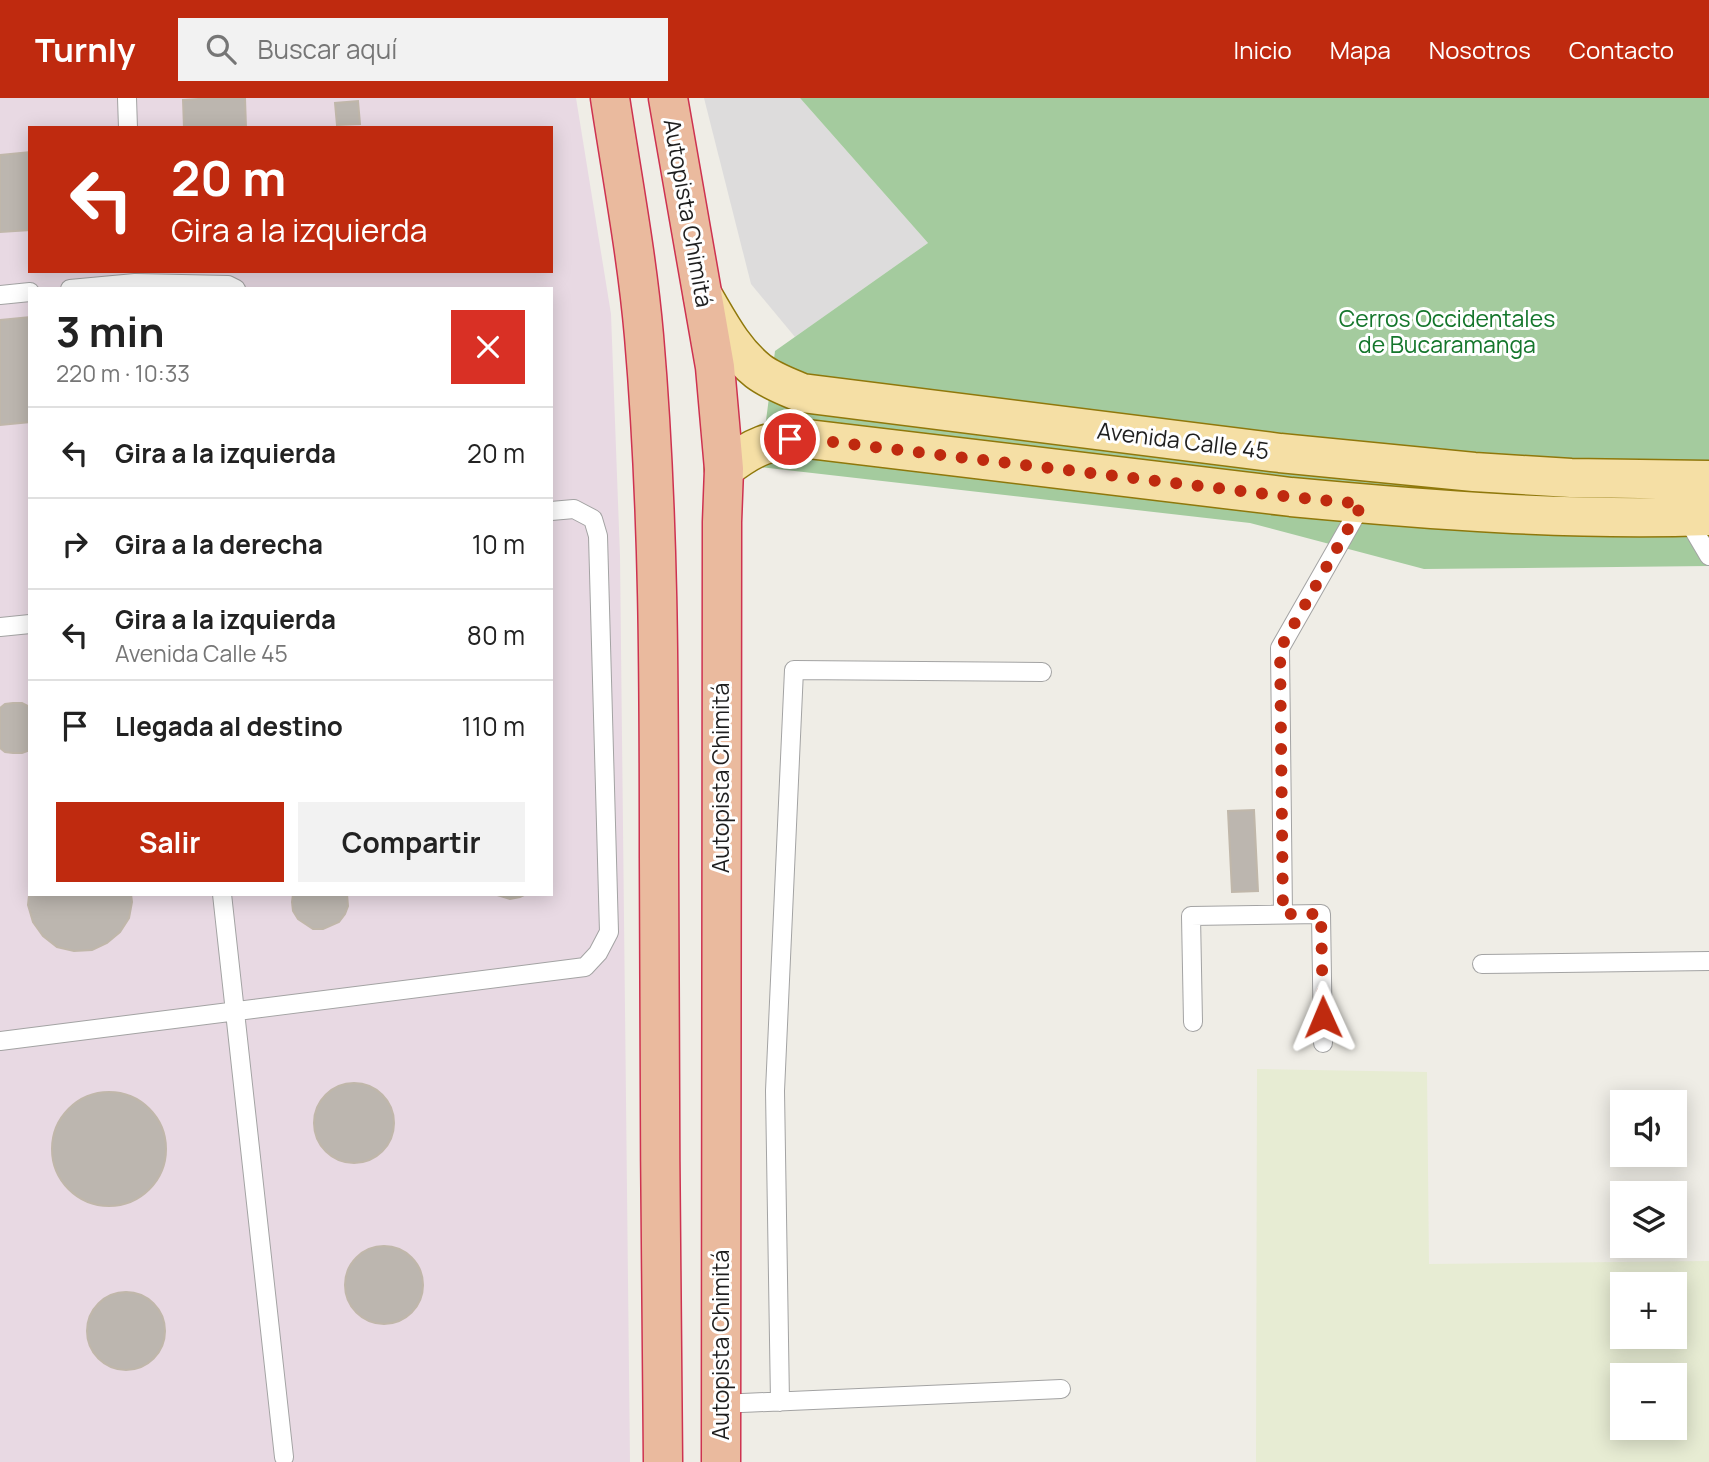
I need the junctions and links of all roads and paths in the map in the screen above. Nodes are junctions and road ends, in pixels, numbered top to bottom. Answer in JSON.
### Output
{"nodes":[{"id":1,"x":127,"y":98,"type":"edge"},
{"id":2,"x":610,"y":98,"type":"edge"},
{"id":3,"x":668,"y":98,"type":"edge"},
{"id":4,"x":128,"y":126,"type":"edge"},
{"id":5,"x":135,"y":277,"type":"edge"},
{"id":6,"x":81,"y":287,"type":"edge"},
{"id":7,"x":232,"y":287,"type":"edge"},
{"id":8,"x":28,"y":292,"type":"edge"},
{"id":9,"x":0,"y":295,"type":"edge"},
{"id":10,"x":703,"y":295,"type":"junction"},
{"id":11,"x":724,"y":469,"type":"junction"},
{"id":12,"x":1709,"y":480,"type":"edge"},
{"id":13,"x":1362,"y":504,"type":"junction"},
{"id":14,"x":553,"y":511,"type":"edge"},
{"id":15,"x":1698,"y":517,"type":"edge"},
{"id":16,"x":1709,"y":556,"type":"edge"},
{"id":17,"x":28,"y":624,"type":"edge"},
{"id":18,"x":0,"y":627,"type":"edge"},
{"id":19,"x":1042,"y":672,"type":"dead end"},
{"id":20,"x":222,"y":896,"type":"edge"},
{"id":21,"x":1283,"y":914,"type":"junction"},
{"id":22,"x":1709,"y":961,"type":"edge"},
{"id":23,"x":1482,"y":964,"type":"dead end"},
{"id":24,"x":236,"y":1011,"type":"junction"},
{"id":25,"x":1193,"y":1023,"type":"dead end"},
{"id":26,"x":0,"y":1041,"type":"edge"},
{"id":27,"x":1323,"y":1043,"type":"dead end"},
{"id":28,"x":1061,"y":1389,"type":"dead end"},
{"id":29,"x":780,"y":1402,"type":"junction"},
{"id":30,"x":720,"y":1405,"type":"junction"},
{"id":31,"x":284,"y":1457,"type":"dead end"},
{"id":32,"x":663,"y":1462,"type":"edge"},
{"id":33,"x":721,"y":1462,"type":"edge"}],
"edges":[{"from":1,"to":4,"type":"lane"},
{"from":2,"to":32,"type":"highway"},
{"from":3,"to":10,"type":"highway","name":"Autopista Chimitá"},
{"from":5,"to":6,"type":"lane"},
{"from":5,"to":7,"type":"lane"},
{"from":8,"to":9,"type":"lane"},
{"from":10,"to":11,"type":"highway","name":"Autopista Chimitá"},
{"from":10,"to":12,"type":"main road","name":"Avenida Calle 45"},
{"from":11,"to":13,"type":"main road","name":"Avenida Calle 45"},
{"from":11,"to":30,"type":"highway","name":"Autopista Chimitá"},
{"from":13,"to":15,"type":"main road","name":"Avenida Calle 45"},
{"from":13,"to":21,"type":"lane"},
{"from":14,"to":24,"type":"lane"},
{"from":15,"to":16,"type":"lane"},
{"from":17,"to":18,"type":"lane"},
{"from":19,"to":29,"type":"lane"},
{"from":20,"to":24,"type":"lane"},
{"from":21,"to":25,"type":"lane"},
{"from":21,"to":27,"type":"lane"},
{"from":22,"to":23,"type":"lane"},
{"from":24,"to":26,"type":"lane"},
{"from":24,"to":31,"type":"lane"},
{"from":28,"to":29,"type":"lane"},
{"from":29,"to":30,"type":"lane"},
{"from":30,"to":33,"type":"highway","name":"Autopista Chimitá"}]}
